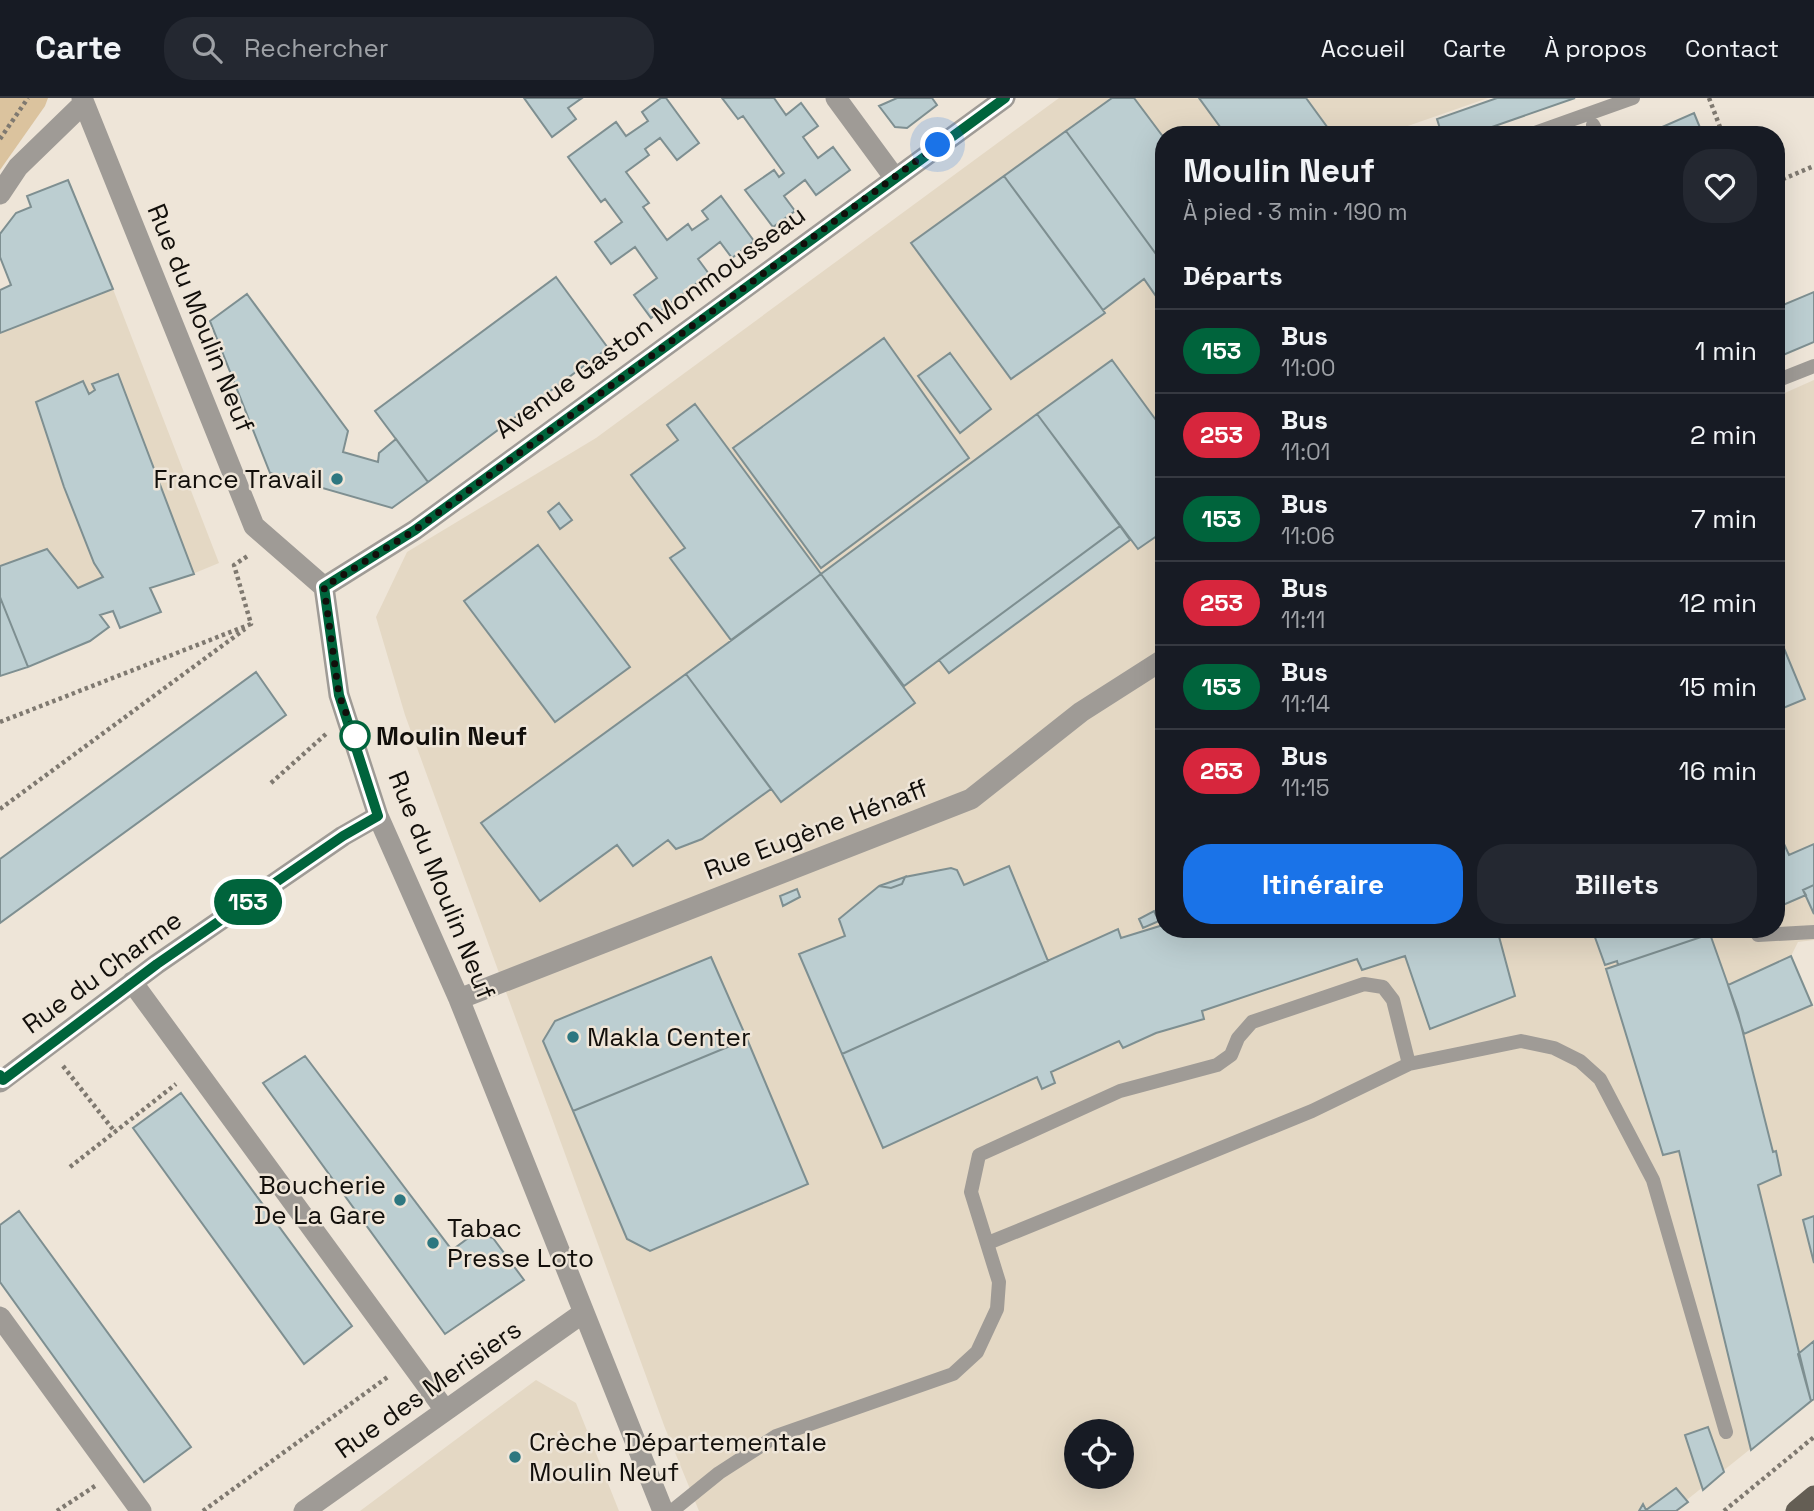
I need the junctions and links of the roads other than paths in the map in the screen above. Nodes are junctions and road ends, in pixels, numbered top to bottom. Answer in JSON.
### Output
{"nodes":[{"id":1,"x":836,"y":98,"type":"edge"},
{"id":2,"x":1005,"y":98,"type":"edge"},
{"id":3,"x":1633,"y":98,"type":"edge"},
{"id":4,"x":83,"y":101,"type":"edge"},
{"id":5,"x":1554,"y":126,"type":"edge"},
{"id":6,"x":894,"y":177,"type":"junction"},
{"id":7,"x":0,"y":194,"type":"edge"},
{"id":8,"x":1814,"y":366,"type":"edge"},
{"id":9,"x":1785,"y":377,"type":"edge"},
{"id":10,"x":324,"y":587,"type":"junction"},
{"id":11,"x":1155,"y":665,"type":"edge"},
{"id":12,"x":378,"y":816,"type":"junction"},
{"id":13,"x":1814,"y":932,"type":"edge"},
{"id":14,"x":1785,"y":934,"type":"edge"},
{"id":15,"x":132,"y":982,"type":"junction"},
{"id":16,"x":459,"y":999,"type":"junction"},
{"id":17,"x":1409,"y":1064,"type":"junction"},
{"id":18,"x":1,"y":1079,"type":"edge"},
{"id":19,"x":988,"y":1243,"type":"junction"},
{"id":20,"x":583,"y":1313,"type":"junction"},
{"id":21,"x":0,"y":1317,"type":"edge"},
{"id":22,"x":445,"y":1410,"type":"junction"},
{"id":23,"x":1726,"y":1432,"type":"dead end"},
{"id":24,"x":1814,"y":1496,"type":"edge"},
{"id":25,"x":141,"y":1511,"type":"edge"},
{"id":26,"x":304,"y":1511,"type":"edge"},
{"id":27,"x":663,"y":1511,"type":"edge"},
{"id":28,"x":673,"y":1511,"type":"edge"},
{"id":29,"x":1796,"y":1511,"type":"edge"}],
"edges":[{"from":1,"to":6,"type":"street"},
{"from":2,"to":6,"type":"street","name":"Avenue Gaston Monmousseau"},
{"from":3,"to":5,"type":"lane"},
{"from":4,"to":7,"type":"street"},
{"from":4,"to":10,"type":"street","name":"Rue du Moulin Neuf"},
{"from":6,"to":10,"type":"street","name":"Avenue Gaston Monmousseau"},
{"from":8,"to":9,"type":"lane"},
{"from":10,"to":12,"type":"street","name":"Rue du Moulin Neuf"},
{"from":11,"to":16,"type":"street","name":"Rue Eugène Hénaff"},
{"from":12,"to":15,"type":"street","name":"Rue du Charme"},
{"from":12,"to":16,"type":"street","name":"Rue du Moulin Neuf"},
{"from":13,"to":14,"type":"lane"},
{"from":15,"to":18,"type":"street","name":"Rue du Charme"},
{"from":15,"to":22,"type":"street"},
{"from":16,"to":20,"type":"street","name":"Rue du Moulin Neuf"},
{"from":17,"to":19,"type":"lane"},
{"from":17,"to":19,"type":"lane"},
{"from":17,"to":23,"type":"lane"},
{"from":19,"to":28,"type":"lane"},
{"from":20,"to":22,"type":"street","name":"Rue des Merisiers"},
{"from":20,"to":27,"type":"street","name":"Rue du Moulin Neuf"},
{"from":21,"to":25,"type":"street"},
{"from":22,"to":26,"type":"street","name":"Rue des Merisiers"},
{"from":24,"to":29,"type":"main road"}]}
